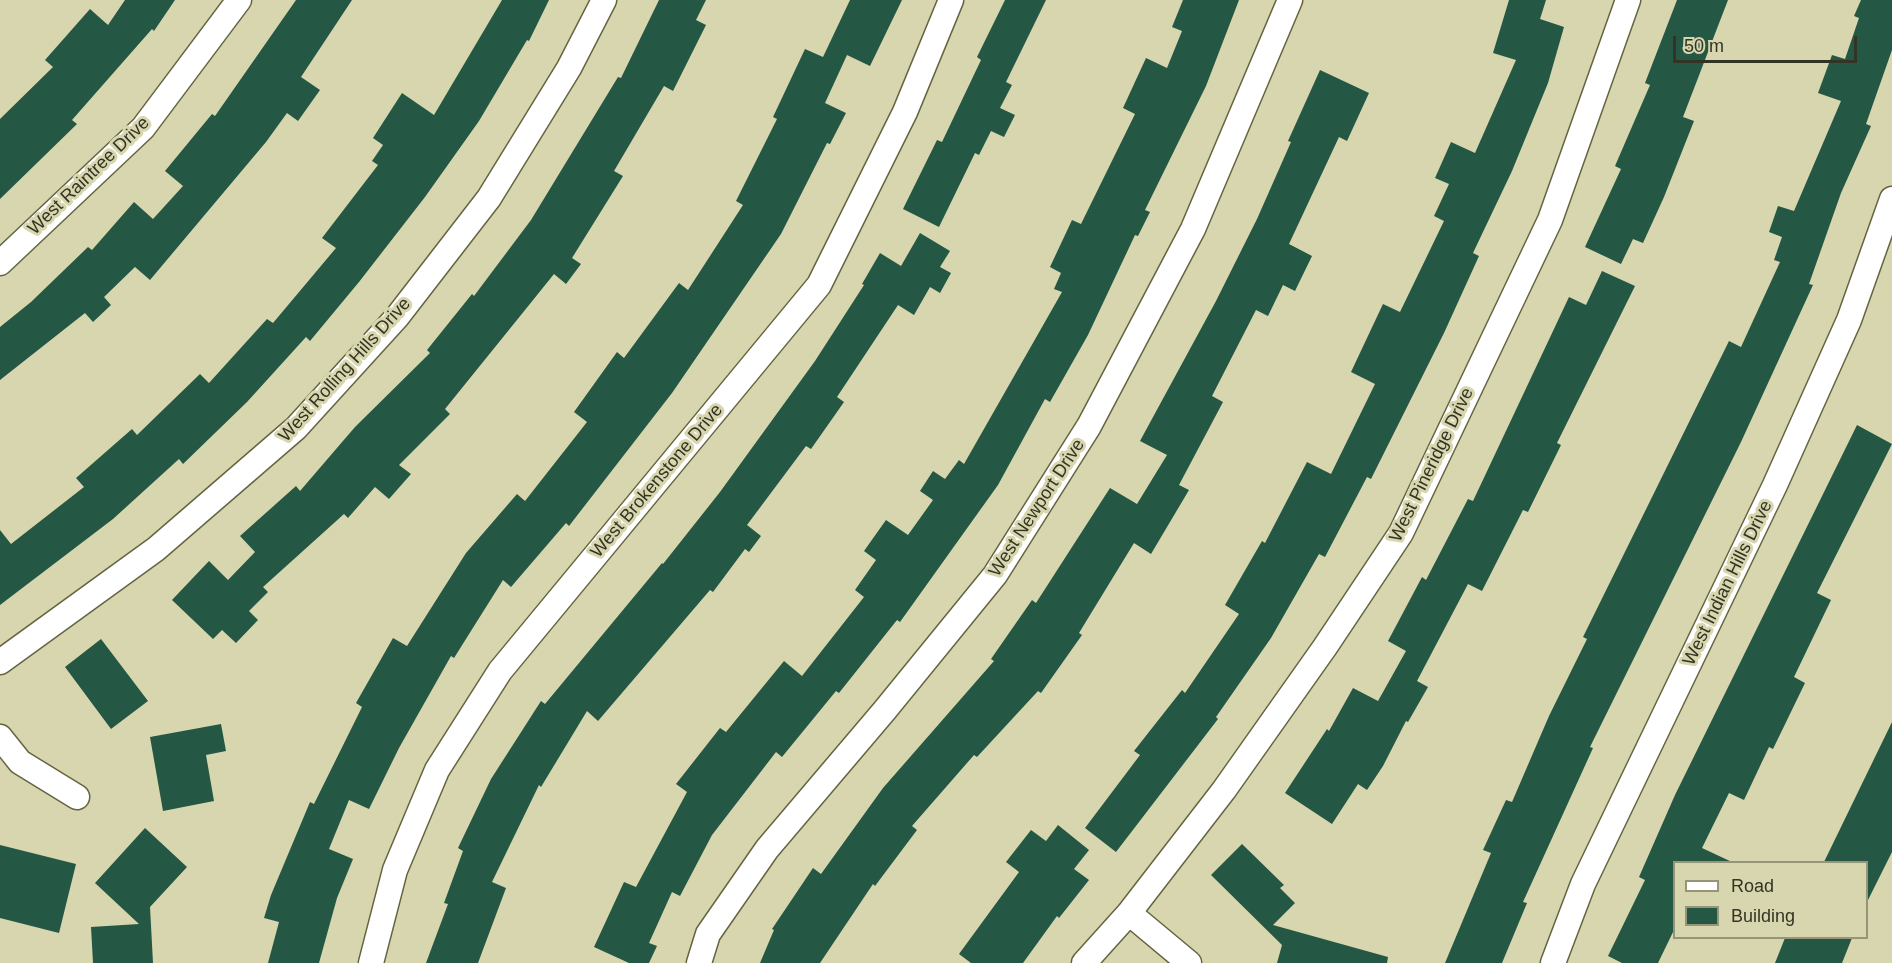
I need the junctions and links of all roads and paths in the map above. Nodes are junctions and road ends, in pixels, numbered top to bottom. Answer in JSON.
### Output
{"nodes":[{"id":1,"x":239,"y":0,"type":"edge"},
{"id":2,"x":604,"y":0,"type":"edge"},
{"id":3,"x":951,"y":0,"type":"edge"},
{"id":4,"x":1290,"y":0,"type":"edge"},
{"id":5,"x":1628,"y":0,"type":"edge"},
{"id":6,"x":1892,"y":199,"type":"edge"},
{"id":7,"x":0,"y":263,"type":"edge"},
{"id":8,"x":0,"y":662,"type":"edge"},
{"id":9,"x":0,"y":737,"type":"edge"},
{"id":10,"x":77,"y":797,"type":"dead end"},
{"id":11,"x":1129,"y":913,"type":"junction"},
{"id":12,"x":371,"y":963,"type":"edge"},
{"id":13,"x":699,"y":963,"type":"edge"},
{"id":14,"x":1084,"y":963,"type":"edge"},
{"id":15,"x":1189,"y":963,"type":"edge"},
{"id":16,"x":1553,"y":963,"type":"edge"}],
"edges":[{"from":1,"to":7,"type":"street","name":"West Raintree Drive"},
{"from":2,"to":8,"type":"street","name":"West Rolling Hills Drive"},
{"from":3,"to":12,"type":"street","name":"West Brokenstone Drive"},
{"from":4,"to":13,"type":"street","name":"West Newport Drive"},
{"from":5,"to":11,"type":"street","name":"West Pineridge Drive"},
{"from":6,"to":16,"type":"street","name":"West Indian Hills Drive"},
{"from":9,"to":10,"type":"street"},
{"from":11,"to":14,"type":"street","name":"West Pineridge Drive"},
{"from":11,"to":15,"type":"street"}]}
